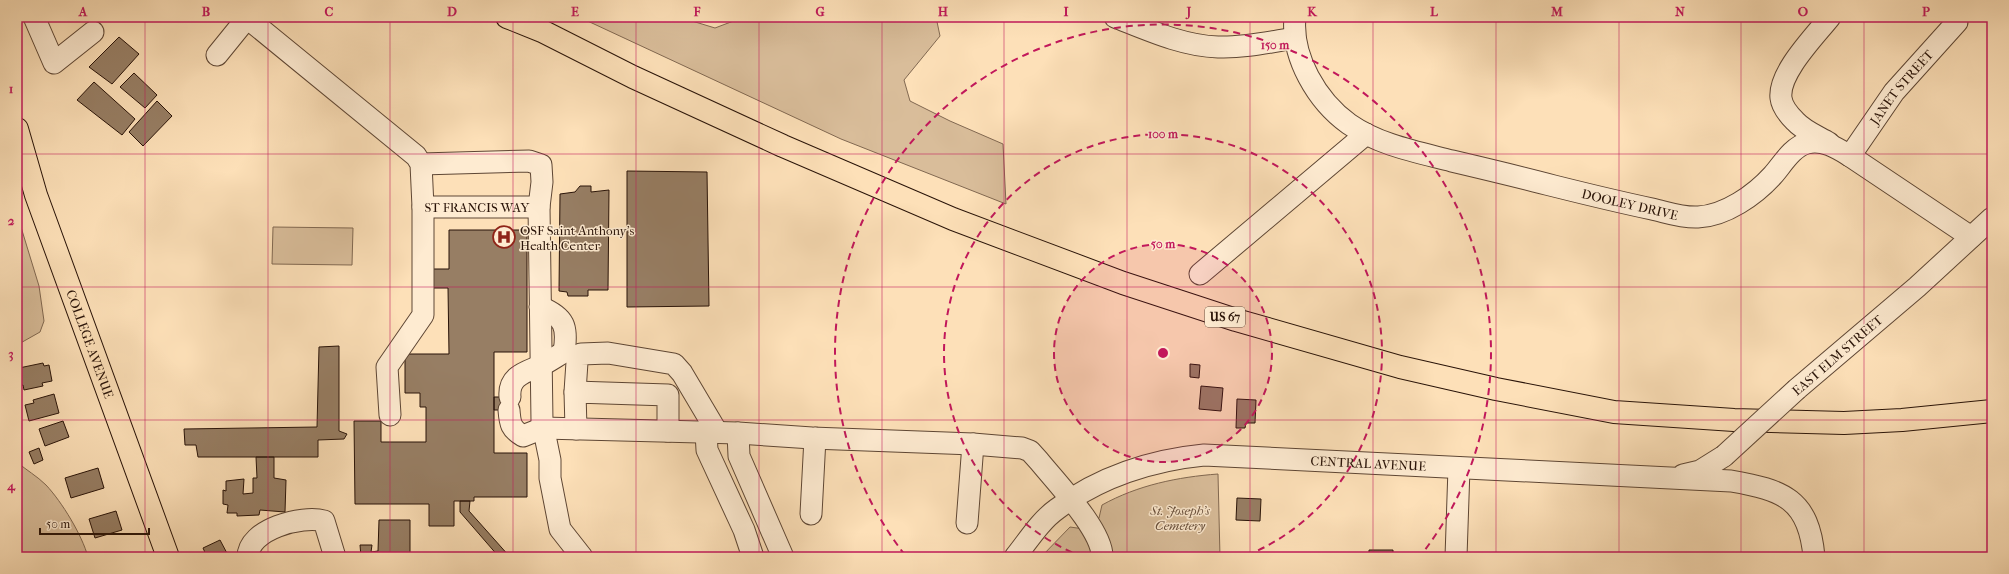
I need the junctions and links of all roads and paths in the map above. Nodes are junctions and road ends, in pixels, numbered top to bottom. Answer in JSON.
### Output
{"nodes":[{"id":1,"x":34,"y":17,"type":"edge"},
{"id":2,"x":507,"y":17,"type":"edge"},
{"id":3,"x":1115,"y":17,"type":"edge"},
{"id":4,"x":1295,"y":17,"type":"edge"},
{"id":5,"x":1830,"y":17,"type":"edge"},
{"id":6,"x":246,"y":18,"type":"edge"},
{"id":7,"x":1957,"y":22,"type":"dead end"},
{"id":8,"x":93,"y":32,"type":"dead end"},
{"id":9,"x":1295,"y":38,"type":"junction"},
{"id":10,"x":217,"y":55,"type":"dead end"},
{"id":11,"x":17,"y":129,"type":"edge"},
{"id":12,"x":1366,"y":134,"type":"junction"},
{"id":13,"x":1833,"y":145,"type":"junction"},
{"id":14,"x":1850,"y":156,"type":"junction"},
{"id":15,"x":421,"y":164,"type":"junction"},
{"id":16,"x":423,"y":207,"type":"junction"},
{"id":17,"x":539,"y":207,"type":"junction"},
{"id":18,"x":1992,"y":220,"type":"edge"},
{"id":19,"x":1971,"y":237,"type":"junction"},
{"id":20,"x":1200,"y":274,"type":"dead end"},
{"id":21,"x":540,"y":307,"type":"junction"},
{"id":22,"x":571,"y":357,"type":"junction"},
{"id":23,"x":541,"y":366,"type":"junction"},
{"id":24,"x":575,"y":392,"type":"junction"},
{"id":25,"x":1992,"y":411,"type":"edge"},
{"id":26,"x":390,"y":415,"type":"dead end"},
{"id":27,"x":543,"y":428,"type":"junction"},
{"id":28,"x":576,"y":429,"type":"junction"},
{"id":29,"x":668,"y":431,"type":"junction"},
{"id":30,"x":711,"y":432,"type":"junction"},
{"id":31,"x":738,"y":433,"type":"junction"},
{"id":32,"x":815,"y":438,"type":"junction"},
{"id":33,"x":973,"y":444,"type":"junction"},
{"id":34,"x":1725,"y":455,"type":"junction"},
{"id":35,"x":1459,"y":468,"type":"junction"},
{"id":36,"x":1673,"y":478,"type":"junction"},
{"id":37,"x":1755,"y":486,"type":"junction"},
{"id":38,"x":1070,"y":500,"type":"junction"},
{"id":39,"x":811,"y":514,"type":"dead end"},
{"id":40,"x":967,"y":523,"type":"dead end"},
{"id":41,"x":168,"y":557,"type":"edge"},
{"id":42,"x":248,"y":557,"type":"edge"},
{"id":43,"x":335,"y":557,"type":"edge"},
{"id":44,"x":582,"y":557,"type":"edge"},
{"id":45,"x":753,"y":557,"type":"edge"},
{"id":46,"x":783,"y":557,"type":"edge"},
{"id":47,"x":1015,"y":557,"type":"edge"},
{"id":48,"x":1102,"y":557,"type":"edge"},
{"id":49,"x":1456,"y":557,"type":"edge"},
{"id":50,"x":1814,"y":557,"type":"edge"}],
"edges":[{"from":1,"to":8,"type":"street"},
{"from":2,"to":25,"type":"main road","number":"US 67"},
{"from":3,"to":9,"type":"street"},
{"from":4,"to":9,"type":"street","name":"DOOLEY DRIVE"},
{"from":5,"to":13,"type":"street"},
{"from":6,"to":10,"type":"street"},
{"from":6,"to":15,"type":"street"},
{"from":7,"to":14,"type":"street","name":"JANET STREET"},
{"from":9,"to":12,"type":"street","name":"DOOLEY DRIVE"},
{"from":11,"to":41,"type":"main road","name":"COLLEGE AVENUE"},
{"from":12,"to":13,"type":"street","name":"DOOLEY DRIVE"},
{"from":12,"to":20,"type":"street"},
{"from":13,"to":14,"type":"street","name":"DOOLEY DRIVE"},
{"from":14,"to":19,"type":"street","name":"DOOLEY DRIVE"},
{"from":15,"to":16,"type":"street","name":"ST FRANCIS WAY"},
{"from":15,"to":17,"type":"street"},
{"from":16,"to":17,"type":"street","name":"ST FRANCIS WAY"},
{"from":16,"to":26,"type":"street"},
{"from":17,"to":21,"type":"street","name":"ST FRANCIS WAY"},
{"from":18,"to":19,"type":"street","name":"EAST ELM STREET"},
{"from":19,"to":34,"type":"street","name":"EAST ELM STREET","bridge":true},
{"from":21,"to":22,"type":"street"},
{"from":21,"to":23,"type":"street","name":"ST FRANCIS WAY"},
{"from":22,"to":23,"type":"street"},
{"from":22,"to":24,"type":"street"},
{"from":22,"to":30,"type":"street"},
{"from":23,"to":27,"type":"street","name":"ST FRANCIS WAY"},
{"from":23,"to":27,"type":"street"},
{"from":24,"to":28,"type":"street"},
{"from":24,"to":29,"type":"street"},
{"from":27,"to":28,"type":"street"},
{"from":27,"to":44,"type":"street","name":"ST FRANCIS WAY"},
{"from":28,"to":29,"type":"street"},
{"from":29,"to":30,"type":"street"},
{"from":30,"to":31,"type":"street"},
{"from":30,"to":45,"type":"street"},
{"from":31,"to":32,"type":"street"},
{"from":31,"to":46,"type":"street"},
{"from":32,"to":33,"type":"street"},
{"from":32,"to":39,"type":"street"},
{"from":33,"to":38,"type":"street"},
{"from":33,"to":40,"type":"street"},
{"from":34,"to":36,"type":"street","name":"EAST ELM STREET"},
{"from":34,"to":37,"type":"street","name":"CENTRAL AVENUE"},
{"from":35,"to":36,"type":"street","name":"CENTRAL AVENUE"},
{"from":35,"to":38,"type":"street","name":"CENTRAL AVENUE"},
{"from":35,"to":49,"type":"street"},
{"from":36,"to":37,"type":"street","name":"CENTRAL AVENUE"},
{"from":37,"to":50,"type":"street","name":"CENTRAL AVENUE"},
{"from":38,"to":47,"type":"street","name":"CENTRAL AVENUE"},
{"from":38,"to":48,"type":"street"},
{"from":42,"to":43,"type":"street"}]}
